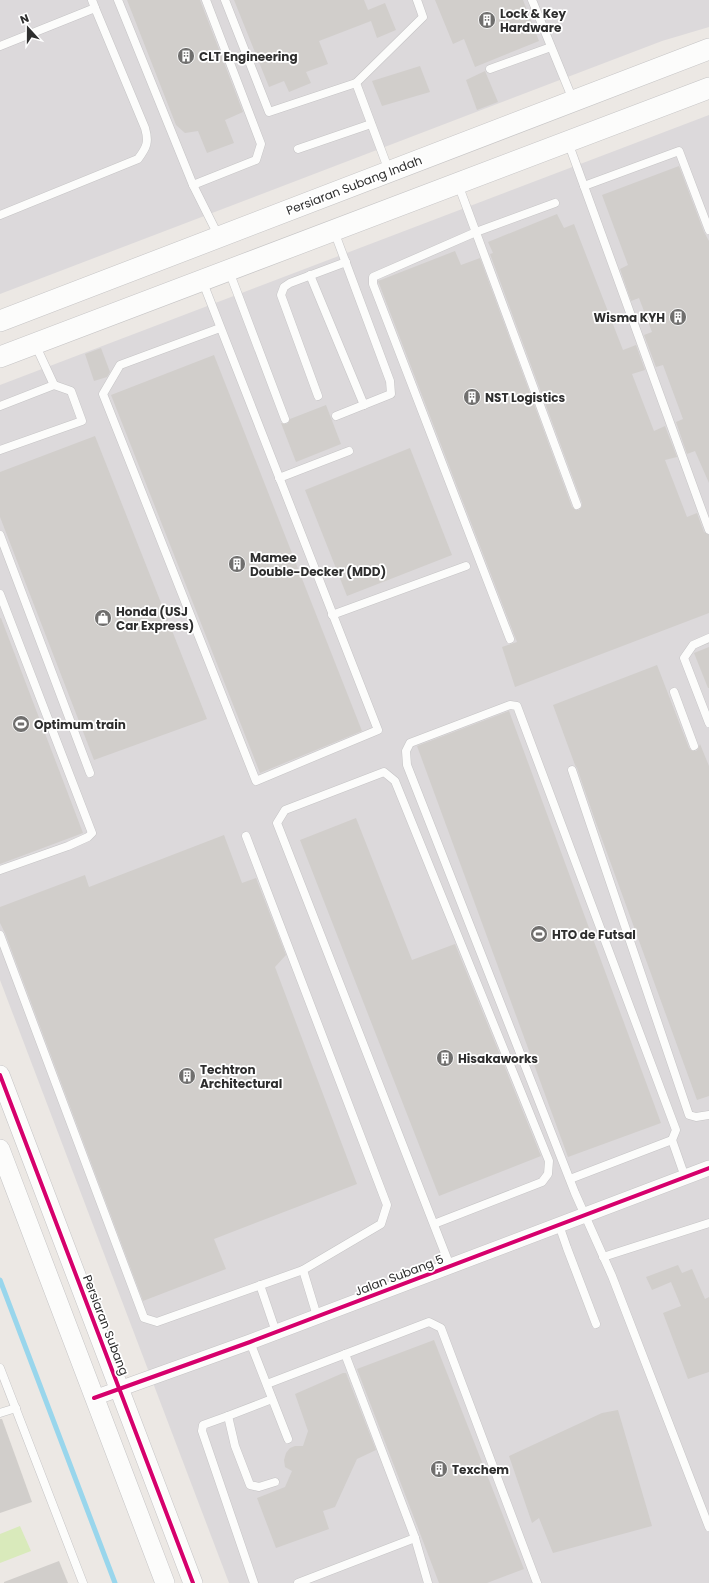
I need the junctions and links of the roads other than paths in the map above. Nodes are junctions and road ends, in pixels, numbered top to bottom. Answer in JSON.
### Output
{"nodes":[{"id":1,"x":118,"y":0,"type":"edge"},
{"id":2,"x":206,"y":0,"type":"edge"},
{"id":3,"x":225,"y":0,"type":"edge"},
{"id":4,"x":417,"y":0,"type":"edge"},
{"id":5,"x":532,"y":0,"type":"edge"},
{"id":6,"x":93,"y":4,"type":"edge"},
{"id":7,"x":0,"y":46,"type":"edge"},
{"id":8,"x":551,"y":47,"type":"junction"},
{"id":9,"x":709,"y":49,"type":"edge"},
{"id":10,"x":490,"y":69,"type":"dead end"},
{"id":11,"x":356,"y":83,"type":"junction"},
{"id":12,"x":709,"y":88,"type":"edge"},
{"id":13,"x":574,"y":101,"type":"junction"},
{"id":14,"x":371,"y":124,"type":"junction"},
{"id":15,"x":568,"y":141,"type":"junction"},
{"id":16,"x":298,"y":149,"type":"dead end"},
{"id":17,"x":390,"y":172,"type":"junction"},
{"id":18,"x":458,"y":183,"type":"junction"},
{"id":19,"x":193,"y":185,"type":"junction"},
{"id":20,"x":584,"y":186,"type":"junction"},
{"id":21,"x":555,"y":203,"type":"dead end"},
{"id":22,"x":0,"y":215,"type":"edge"},
{"id":23,"x":334,"y":230,"type":"junction"},
{"id":24,"x":709,"y":230,"type":"edge"},
{"id":25,"x":476,"y":232,"type":"junction"},
{"id":26,"x":219,"y":237,"type":"junction"},
{"id":27,"x":346,"y":262,"type":"junction"},
{"id":28,"x":228,"y":270,"type":"junction"},
{"id":29,"x":310,"y":275,"type":"junction"},
{"id":30,"x":202,"y":280,"type":"junction"},
{"id":31,"x":0,"y":321,"type":"edge"},
{"id":32,"x":220,"y":328,"type":"junction"},
{"id":33,"x":34,"y":344,"type":"junction"},
{"id":34,"x":2,"y":354,"type":"edge"},
{"id":35,"x":54,"y":384,"type":"junction"},
{"id":36,"x":318,"y":396,"type":"dead end"},
{"id":37,"x":364,"y":405,"type":"junction"},
{"id":38,"x":0,"y":406,"type":"edge"},
{"id":39,"x":336,"y":416,"type":"dead end"},
{"id":40,"x":285,"y":419,"type":"dead end"},
{"id":41,"x":0,"y":450,"type":"edge"},
{"id":42,"x":349,"y":451,"type":"dead end"},
{"id":43,"x":279,"y":478,"type":"junction"},
{"id":44,"x":577,"y":505,"type":"dead end"},
{"id":45,"x":709,"y":530,"type":"edge"},
{"id":46,"x":0,"y":535,"type":"edge"},
{"id":47,"x":466,"y":566,"type":"dead end"},
{"id":48,"x":0,"y":594,"type":"edge"},
{"id":49,"x":332,"y":615,"type":"junction"},
{"id":50,"x":709,"y":638,"type":"edge"},
{"id":51,"x":510,"y":639,"type":"dead end"},
{"id":52,"x":674,"y":692,"type":"dead end"},
{"id":53,"x":709,"y":723,"type":"edge"},
{"id":54,"x":694,"y":746,"type":"dead end"},
{"id":55,"x":572,"y":770,"type":"dead end"},
{"id":56,"x":90,"y":773,"type":"dead end"},
{"id":57,"x":246,"y":836,"type":"dead end"},
{"id":58,"x":0,"y":870,"type":"edge"},
{"id":59,"x":0,"y":935,"type":"edge"},
{"id":60,"x":0,"y":1075,"type":"edge"},
{"id":61,"x":709,"y":1115,"type":"edge"},
{"id":62,"x":672,"y":1140,"type":"junction"},
{"id":63,"x":0,"y":1149,"type":"edge"},
{"id":64,"x":709,"y":1168,"type":"edge"},
{"id":65,"x":686,"y":1177,"type":"junction"},
{"id":66,"x":570,"y":1179,"type":"junction"},
{"id":67,"x":584,"y":1215,"type":"junction"},
{"id":68,"x":709,"y":1223,"type":"edge"},
{"id":69,"x":434,"y":1224,"type":"junction"},
{"id":70,"x":559,"y":1224,"type":"junction"},
{"id":71,"x":603,"y":1257,"type":"junction"},
{"id":72,"x":450,"y":1266,"type":"junction"},
{"id":73,"x":303,"y":1270,"type":"junction"},
{"id":74,"x":260,"y":1285,"type":"junction"},
{"id":75,"x":318,"y":1316,"type":"junction"},
{"id":76,"x":596,"y":1324,"type":"dead end"},
{"id":77,"x":276,"y":1332,"type":"junction"},
{"id":78,"x":250,"y":1342,"type":"junction"},
{"id":79,"x":345,"y":1354,"type":"junction"},
{"id":80,"x":0,"y":1368,"type":"edge"},
{"id":81,"x":3,"y":1384,"type":"edge"},
{"id":82,"x":266,"y":1384,"type":"junction"},
{"id":83,"x":119,"y":1389,"type":"junction"},
{"id":84,"x":94,"y":1398,"type":"junction"},
{"id":85,"x":272,"y":1399,"type":"junction"},
{"id":86,"x":16,"y":1408,"type":"junction"},
{"id":87,"x":0,"y":1414,"type":"edge"},
{"id":88,"x":228,"y":1416,"type":"junction"},
{"id":89,"x":288,"y":1439,"type":"dead end"},
{"id":90,"x":275,"y":1482,"type":"dead end"},
{"id":91,"x":709,"y":1528,"type":"edge"},
{"id":92,"x":415,"y":1538,"type":"junction"},
{"id":93,"x":83,"y":1583,"type":"edge"},
{"id":94,"x":165,"y":1583,"type":"edge"},
{"id":95,"x":193,"y":1583,"type":"edge"},
{"id":96,"x":254,"y":1583,"type":"edge"},
{"id":97,"x":298,"y":1583,"type":"edge"},
{"id":98,"x":428,"y":1583,"type":"edge"},
{"id":99,"x":537,"y":1583,"type":"edge"}],
"edges":[{"from":1,"to":19,"type":"lane"},
{"from":2,"to":19,"type":"lane"},
{"from":3,"to":11,"type":"lane"},
{"from":4,"to":11,"type":"lane"},
{"from":5,"to":8,"type":"lane"},
{"from":6,"to":7,"type":"lane"},
{"from":6,"to":22,"type":"lane"},
{"from":8,"to":10,"type":"lane"},
{"from":8,"to":13,"type":"lane"},
{"from":9,"to":13,"type":"main road","name":"Persiaran Subang Indah"},
{"from":11,"to":14,"type":"lane"},
{"from":12,"to":15,"type":"main road"},
{"from":13,"to":17,"type":"main road","name":"Persiaran Subang Indah"},
{"from":14,"to":16,"type":"lane"},
{"from":14,"to":17,"type":"lane"},
{"from":15,"to":18,"type":"main road"},
{"from":15,"to":20,"type":"lane"},
{"from":17,"to":26,"type":"main road","name":"Persiaran Subang Indah"},
{"from":18,"to":23,"type":"main road"},
{"from":18,"to":25,"type":"lane"},
{"from":19,"to":26,"type":"lane"},
{"from":20,"to":24,"type":"lane"},
{"from":20,"to":45,"type":"lane"},
{"from":21,"to":25,"type":"lane"},
{"from":23,"to":27,"type":"lane"},
{"from":23,"to":28,"type":"main road"},
{"from":25,"to":44,"type":"lane"},
{"from":25,"to":51,"type":"lane"},
{"from":26,"to":31,"type":"main road","name":"Persiaran Subang Indah"},
{"from":27,"to":29,"type":"lane"},
{"from":27,"to":37,"type":"lane"},
{"from":28,"to":30,"type":"main road"},
{"from":28,"to":40,"type":"lane"},
{"from":29,"to":36,"type":"lane"},
{"from":29,"to":37,"type":"lane"},
{"from":30,"to":32,"type":"lane"},
{"from":30,"to":33,"type":"main road"},
{"from":32,"to":43,"type":"lane"},
{"from":32,"to":49,"type":"lane"},
{"from":33,"to":34,"type":"main road"},
{"from":33,"to":35,"type":"lane"},
{"from":35,"to":38,"type":"lane"},
{"from":35,"to":41,"type":"lane"},
{"from":37,"to":39,"type":"lane"},
{"from":42,"to":43,"type":"lane"},
{"from":43,"to":49,"type":"lane"},
{"from":46,"to":56,"type":"lane"},
{"from":47,"to":49,"type":"lane"},
{"from":48,"to":58,"type":"lane"},
{"from":50,"to":53,"type":"lane"},
{"from":52,"to":54,"type":"lane"},
{"from":55,"to":61,"type":"lane"},
{"from":57,"to":73,"type":"lane"},
{"from":59,"to":74,"type":"lane"},
{"from":60,"to":83,"type":"street","name":"Persiaran Subang"},
{"from":62,"to":65,"type":"lane"},
{"from":62,"to":66,"type":"lane"},
{"from":62,"to":66,"type":"lane"},
{"from":63,"to":84,"type":"street"},
{"from":64,"to":65,"type":"street","name":"Jalan Subang 5"},
{"from":65,"to":67,"type":"street","name":"Jalan Subang 5"},
{"from":66,"to":67,"type":"lane"},
{"from":67,"to":70,"type":"street","name":"Jalan Subang 5"},
{"from":67,"to":71,"type":"lane"},
{"from":68,"to":71,"type":"lane"},
{"from":69,"to":69,"type":"lane"},
{"from":69,"to":72,"type":"lane"},
{"from":70,"to":72,"type":"street","name":"Jalan Subang 5"},
{"from":70,"to":76,"type":"lane"},
{"from":71,"to":91,"type":"lane"},
{"from":72,"to":75,"type":"street","name":"Jalan Subang 5"},
{"from":73,"to":74,"type":"lane"},
{"from":73,"to":75,"type":"lane"},
{"from":74,"to":77,"type":"lane"},
{"from":75,"to":77,"type":"street","name":"Jalan Subang 5"},
{"from":77,"to":78,"type":"street","name":"Jalan Subang 5"},
{"from":78,"to":82,"type":"lane"},
{"from":78,"to":83,"type":"street","name":"Jalan Subang 5"},
{"from":79,"to":82,"type":"lane"},
{"from":79,"to":92,"type":"lane"},
{"from":79,"to":99,"type":"lane"},
{"from":80,"to":81,"type":"lane"},
{"from":81,"to":86,"type":"lane"},
{"from":82,"to":85,"type":"lane"},
{"from":83,"to":84,"type":"street","name":"Jalan Subang 5"},
{"from":83,"to":95,"type":"street","name":"Persiaran Subang"},
{"from":84,"to":94,"type":"street"},
{"from":85,"to":88,"type":"lane"},
{"from":85,"to":89,"type":"lane"},
{"from":86,"to":87,"type":"lane"},
{"from":86,"to":93,"type":"lane"},
{"from":88,"to":90,"type":"lane"},
{"from":88,"to":96,"type":"lane"},
{"from":92,"to":97,"type":"lane"},
{"from":92,"to":98,"type":"lane"}]}
